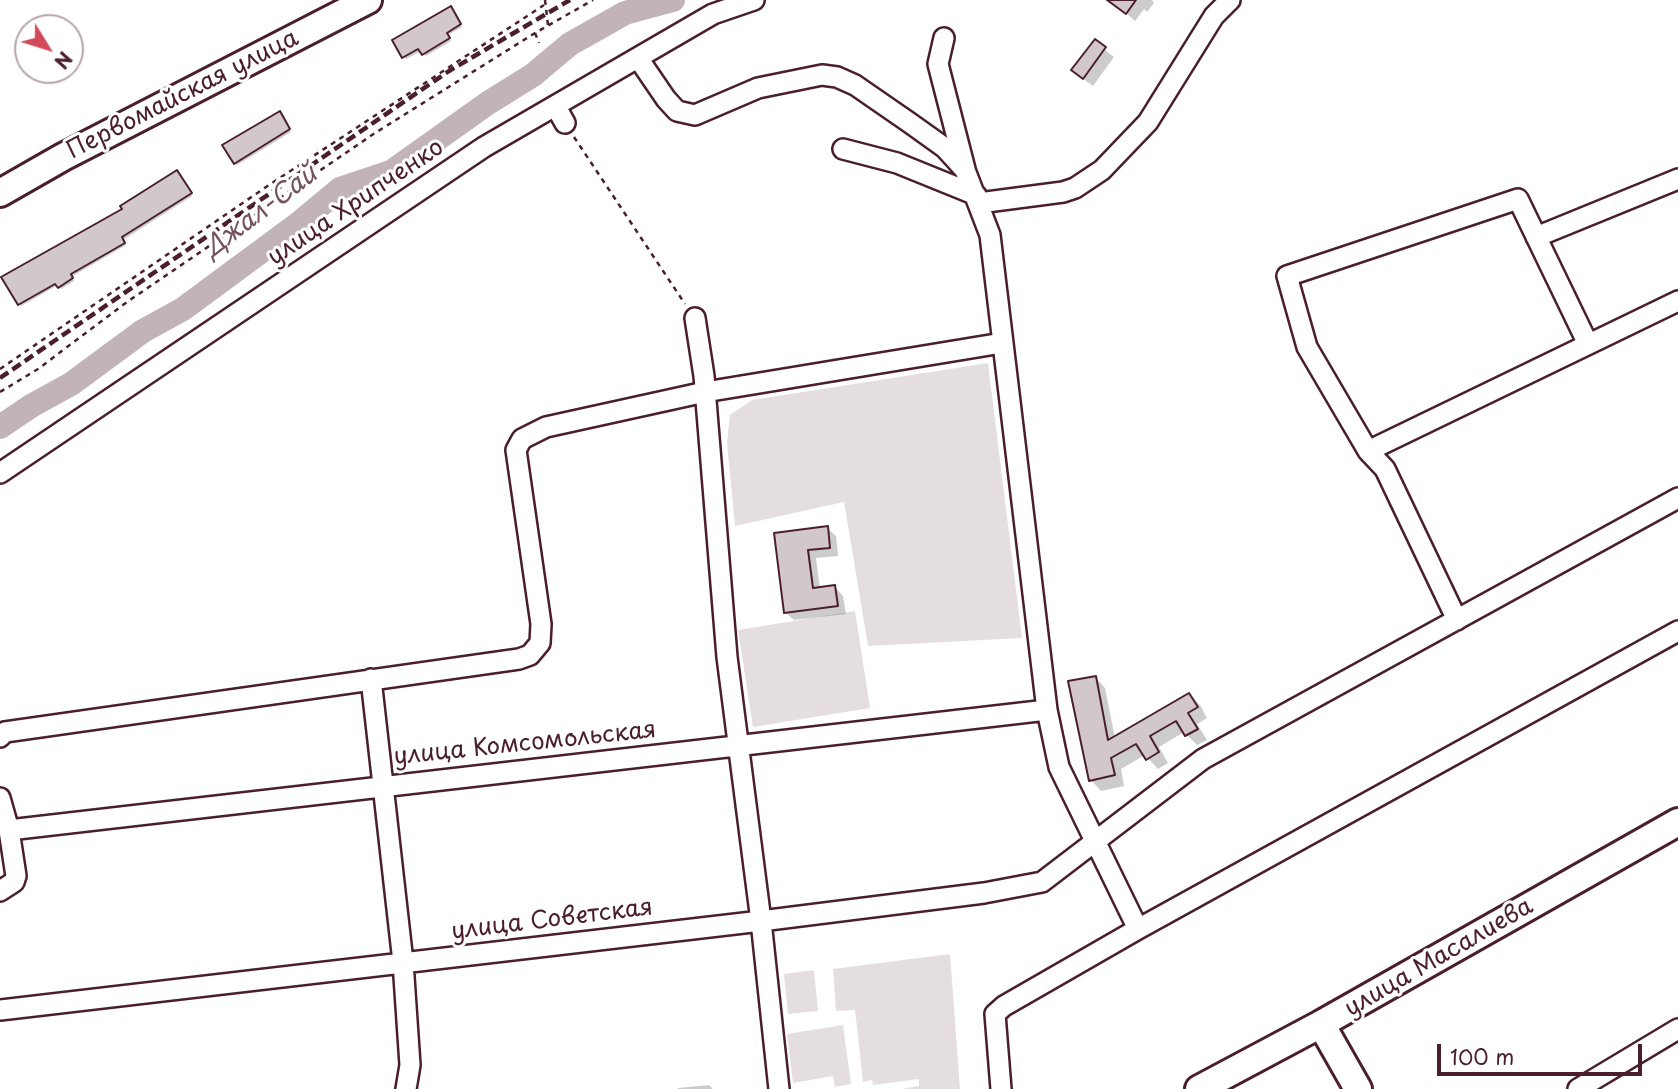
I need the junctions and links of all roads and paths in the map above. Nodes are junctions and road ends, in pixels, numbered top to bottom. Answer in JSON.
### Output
{"nodes":[{"id":1,"x":368,"y":0,"type":"edge"},
{"id":2,"x":545,"y":0,"type":"edge"},
{"id":3,"x":593,"y":0,"type":"edge"},
{"id":4,"x":754,"y":0,"type":"edge"},
{"id":5,"x":1230,"y":0,"type":"edge"},
{"id":6,"x":544,"y":5,"type":"junction"},
{"id":7,"x":548,"y":25,"type":"junction"},
{"id":8,"x":535,"y":33,"type":"junction"},
{"id":9,"x":944,"y":38,"type":"dead end"},
{"id":10,"x":539,"y":43,"type":"dead end"},
{"id":11,"x":638,"y":58,"type":"junction"},
{"id":12,"x":560,"y":115,"type":"junction"},
{"id":13,"x":843,"y":149,"type":"dead end"},
{"id":14,"x":965,"y":170,"type":"junction"},
{"id":15,"x":1678,"y":179,"type":"edge"},
{"id":16,"x":0,"y":193,"type":"edge"},
{"id":17,"x":977,"y":199,"type":"junction"},
{"id":18,"x":1536,"y":237,"type":"junction"},
{"id":19,"x":1678,"y":301,"type":"edge"},
{"id":20,"x":695,"y":318,"type":"joint"},
{"id":21,"x":1002,"y":343,"type":"junction"},
{"id":22,"x":1588,"y":344,"type":"junction"},
{"id":23,"x":0,"y":369,"type":"edge"},
{"id":24,"x":0,"y":392,"type":"edge"},
{"id":25,"x":705,"y":392,"type":"junction"},
{"id":26,"x":1368,"y":451,"type":"junction"},
{"id":27,"x":0,"y":473,"type":"edge"},
{"id":28,"x":1678,"y":498,"type":"edge"},
{"id":29,"x":1457,"y":620,"type":"junction"},
{"id":30,"x":1678,"y":631,"type":"edge"},
{"id":31,"x":371,"y":679,"type":"junction"},
{"id":32,"x":1047,"y":710,"type":"junction"},
{"id":33,"x":0,"y":737,"type":"edge"},
{"id":34,"x":738,"y":745,"type":"junction"},
{"id":35,"x":384,"y":785,"type":"junction"},
{"id":36,"x":0,"y":798,"type":"edge"},
{"id":37,"x":1678,"y":822,"type":"edge"},
{"id":38,"x":9,"y":830,"type":"junction"},
{"id":39,"x":1097,"y":842,"type":"junction"},
{"id":40,"x":0,"y":891,"type":"edge"},
{"id":41,"x":761,"y":921,"type":"junction"},
{"id":42,"x":1138,"y":929,"type":"junction"},
{"id":43,"x":403,"y":962,"type":"junction"},
{"id":44,"x":0,"y":1010,"type":"edge"},
{"id":45,"x":1321,"y":1024,"type":"junction"},
{"id":46,"x":1678,"y":1029,"type":"edge"},
{"id":47,"x":406,"y":1089,"type":"edge"},
{"id":48,"x":779,"y":1089,"type":"edge"},
{"id":49,"x":1001,"y":1089,"type":"edge"},
{"id":50,"x":1199,"y":1089,"type":"edge"},
{"id":51,"x":1358,"y":1089,"type":"edge"},
{"id":52,"x":1578,"y":1089,"type":"edge"}],
"edges":[{"from":1,"to":16,"type":"main road","name":"Первомайская улица"},
{"from":2,"to":6,"type":"path"},
{"from":3,"to":7,"type":"path"},
{"from":4,"to":11,"type":"street","name":"улица Хрипченко"},
{"from":5,"to":17,"type":"street"},
{"from":6,"to":7,"type":"path"},
{"from":6,"to":23,"type":"path"},
{"from":7,"to":8,"type":"path"},
{"from":8,"to":10,"type":"path"},
{"from":8,"to":24,"type":"path"},
{"from":9,"to":14,"type":"street"},
{"from":11,"to":12,"type":"street","name":"улица Хрипченко"},
{"from":11,"to":14,"type":"street"},
{"from":12,"to":20,"type":"path"},
{"from":12,"to":27,"type":"street","name":"улица Хрипченко"},
{"from":13,"to":17,"type":"street"},
{"from":14,"to":17,"type":"street"},
{"from":15,"to":18,"type":"street"},
{"from":17,"to":21,"type":"street"},
{"from":18,"to":22,"type":"street"},
{"from":18,"to":26,"type":"street"},
{"from":19,"to":22,"type":"street"},
{"from":20,"to":25,"type":"street"},
{"from":21,"to":25,"type":"street"},
{"from":21,"to":32,"type":"street"},
{"from":22,"to":26,"type":"street"},
{"from":25,"to":31,"type":"street"},
{"from":25,"to":34,"type":"street"},
{"from":26,"to":29,"type":"street"},
{"from":28,"to":29,"type":"street","name":"улица Советская"},
{"from":29,"to":39,"type":"street","name":"улица Советская"},
{"from":30,"to":42,"type":"street"},
{"from":31,"to":33,"type":"street"},
{"from":31,"to":35,"type":"street"},
{"from":32,"to":34,"type":"street","name":"улица Комсомольская"},
{"from":32,"to":39,"type":"street"},
{"from":34,"to":35,"type":"street","name":"улица Комсомольская"},
{"from":34,"to":41,"type":"street"},
{"from":35,"to":38,"type":"street","name":"улица Комсомольская"},
{"from":35,"to":43,"type":"street"},
{"from":36,"to":38,"type":"street"},
{"from":37,"to":45,"type":"main road","name":"улица Масалиева"},
{"from":38,"to":40,"type":"street"},
{"from":39,"to":41,"type":"street","name":"улица Советская"},
{"from":39,"to":42,"type":"street"},
{"from":41,"to":43,"type":"street","name":"улица Советская"},
{"from":41,"to":48,"type":"street"},
{"from":42,"to":49,"type":"street"},
{"from":43,"to":44,"type":"street","name":"улица Советская"},
{"from":43,"to":47,"type":"street"},
{"from":45,"to":50,"type":"main road","name":"улица Масалиева"},
{"from":45,"to":51,"type":"main road"},
{"from":46,"to":52,"type":"street"}]}
